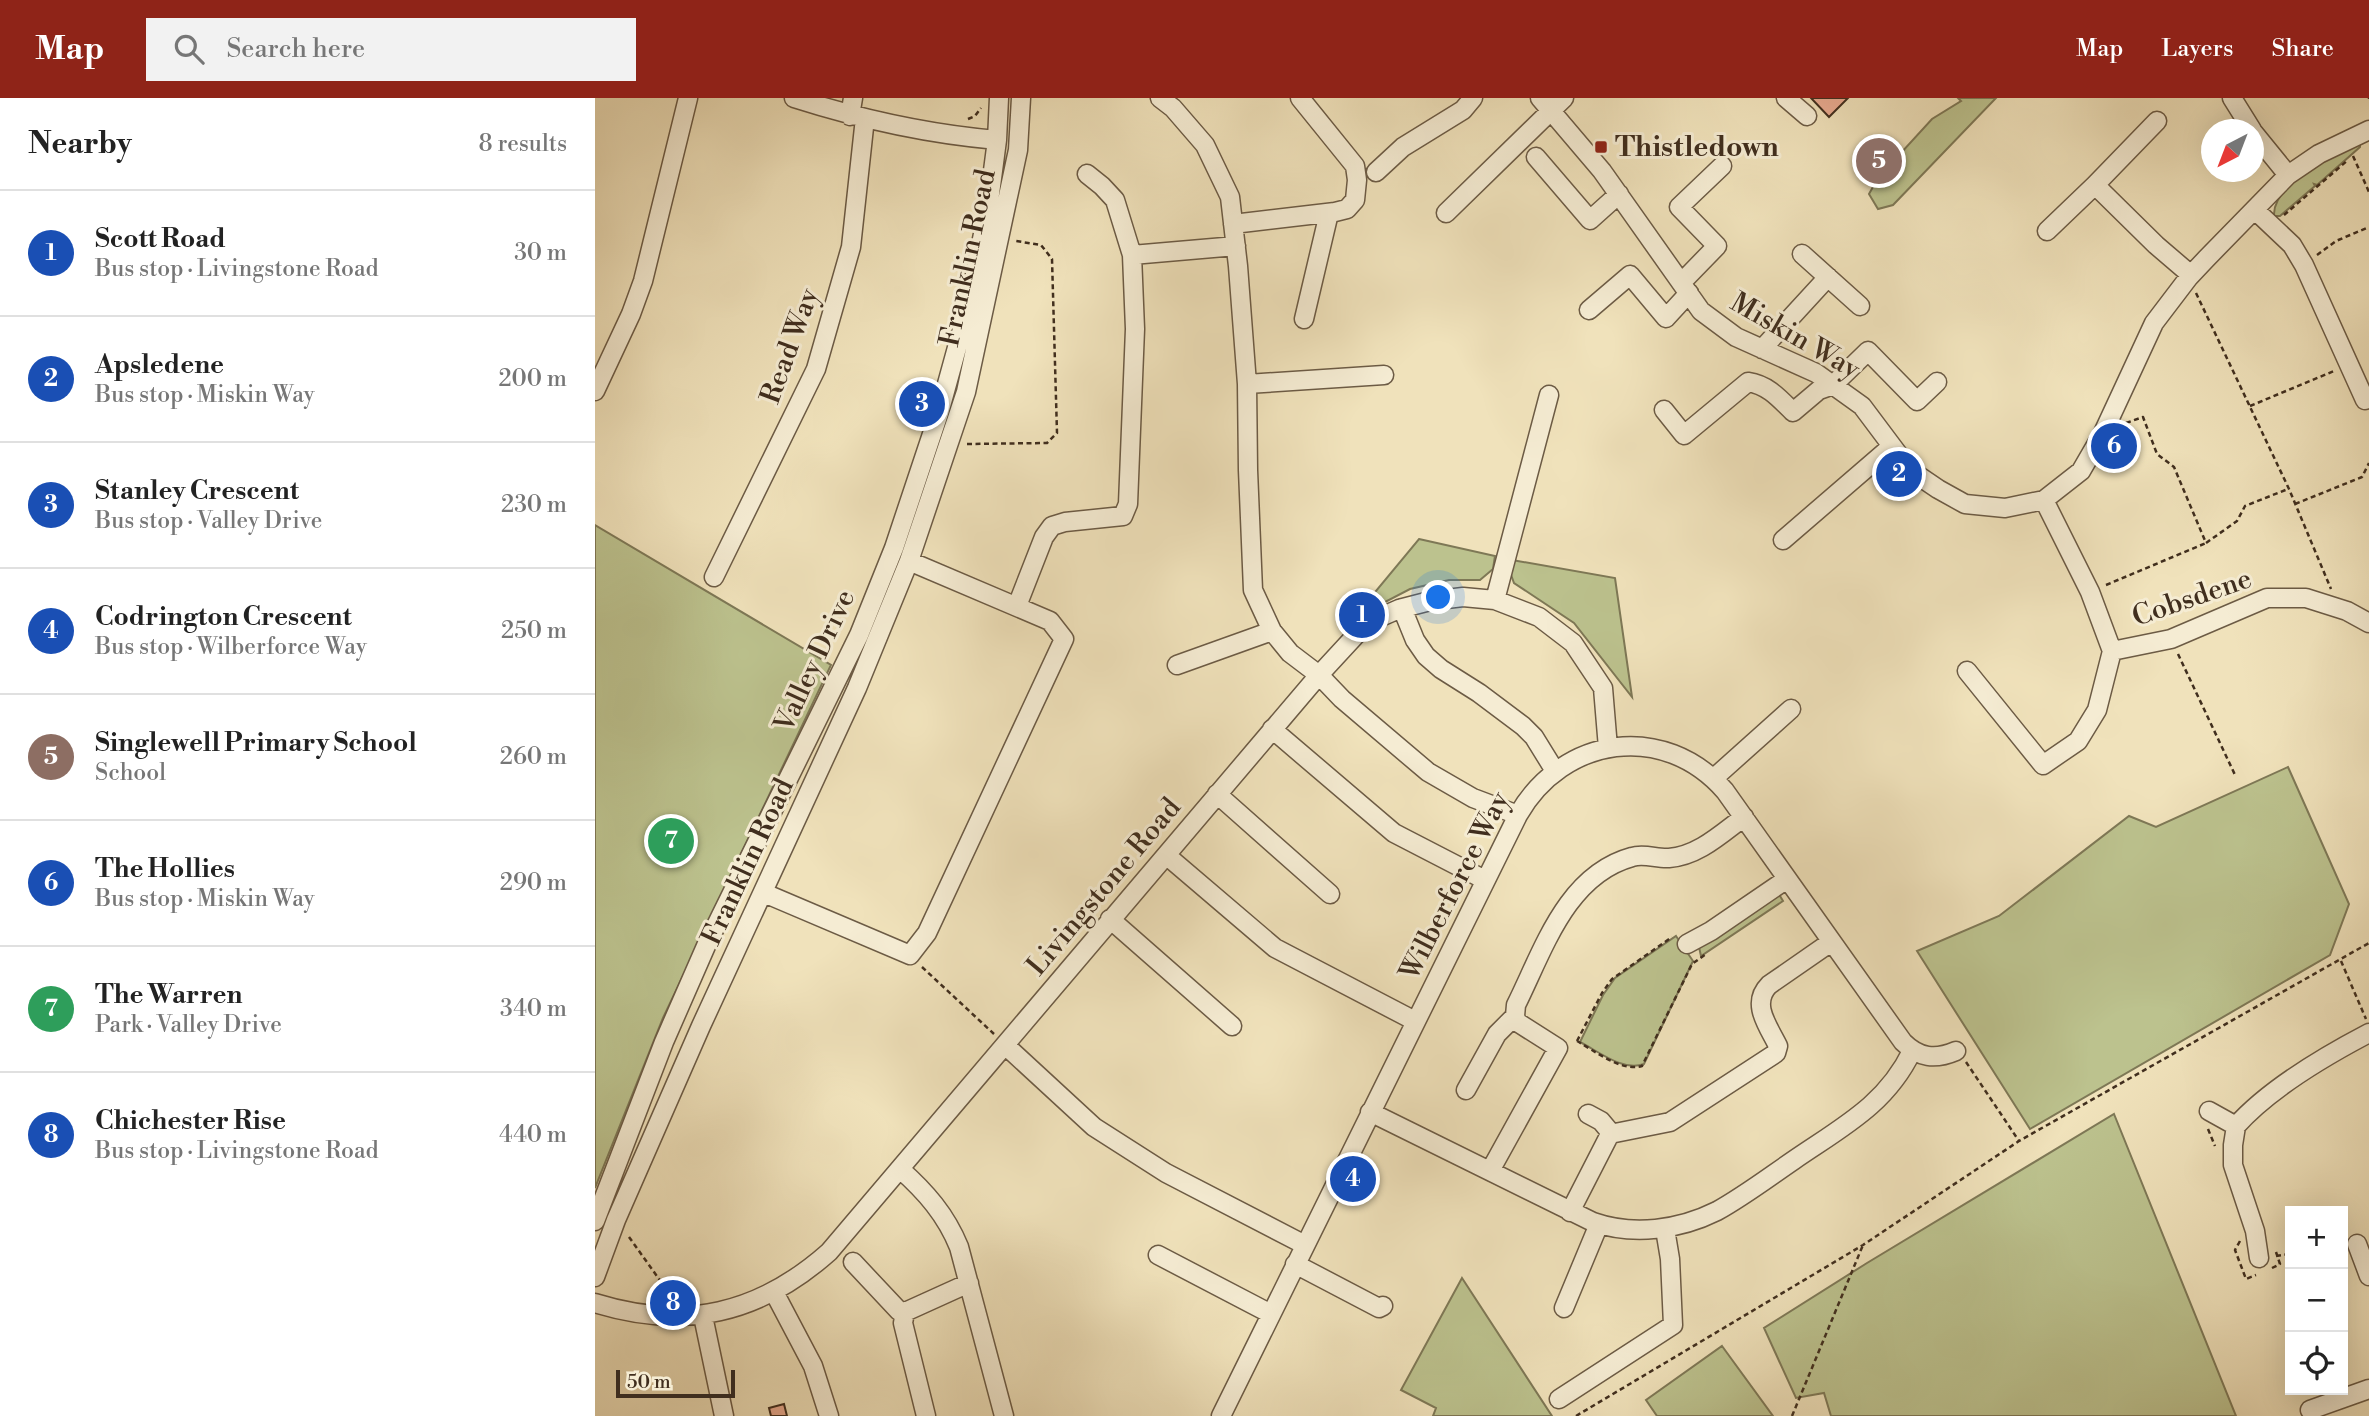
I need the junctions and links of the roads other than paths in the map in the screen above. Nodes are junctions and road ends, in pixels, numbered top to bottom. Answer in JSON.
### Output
{"nodes":[{"id":1,"x":688,"y":98,"type":"edge"},
{"id":2,"x":794,"y":98,"type":"edge"},
{"id":3,"x":1021,"y":98,"type":"edge"},
{"id":4,"x":1160,"y":98,"type":"edge"},
{"id":5,"x":1300,"y":98,"type":"edge"},
{"id":6,"x":1473,"y":98,"type":"edge"},
{"id":7,"x":1786,"y":98,"type":"edge"},
{"id":8,"x":2232,"y":98,"type":"edge"},
{"id":9,"x":991,"y":101,"type":"edge"},
{"id":10,"x":1552,"y":102,"type":"edge"},
{"id":11,"x":856,"y":111,"type":"edge"},
{"id":12,"x":1807,"y":116,"type":"dead end"},
{"id":13,"x":2245,"y":119,"type":"edge"},
{"id":14,"x":2157,"y":121,"type":"dead end"},
{"id":15,"x":2369,"y":130,"type":"edge"},
{"id":16,"x":997,"y":140,"type":"junction"},
{"id":17,"x":2264,"y":145,"type":"edge"},
{"id":18,"x":1536,"y":157,"type":"dead end"},
{"id":19,"x":1722,"y":166,"type":"dead end"},
{"id":20,"x":1376,"y":172,"type":"dead end"},
{"id":21,"x":1087,"y":174,"type":"dead end"},
{"id":22,"x":2288,"y":175,"type":"junction"},
{"id":23,"x":2095,"y":185,"type":"junction"},
{"id":24,"x":1619,"y":194,"type":"junction"},
{"id":25,"x":2255,"y":210,"type":"junction"},
{"id":26,"x":1329,"y":213,"type":"junction"},
{"id":27,"x":1446,"y":213,"type":"dead end"},
{"id":28,"x":1233,"y":224,"type":"junction"},
{"id":29,"x":2047,"y":231,"type":"dead end"},
{"id":30,"x":1236,"y":246,"type":"junction"},
{"id":31,"x":1802,"y":254,"type":"dead end"},
{"id":32,"x":1132,"y":255,"type":"junction"},
{"id":33,"x":2190,"y":276,"type":"junction"},
{"id":34,"x":1828,"y":277,"type":"junction"},
{"id":35,"x":1686,"y":288,"type":"junction"},
{"id":36,"x":1860,"y":306,"type":"dead end"},
{"id":37,"x":1589,"y":310,"type":"dead end"},
{"id":38,"x":1304,"y":319,"type":"dead end"},
{"id":39,"x":1762,"y":349,"type":"junction"},
{"id":40,"x":1384,"y":374,"type":"dead end"},
{"id":41,"x":1937,"y":382,"type":"dead end"},
{"id":42,"x":1247,"y":384,"type":"junction"},
{"id":43,"x":1833,"y":385,"type":"junction"},
{"id":44,"x":595,"y":391,"type":"edge"},
{"id":45,"x":1549,"y":396,"type":"dead end"},
{"id":46,"x":2365,"y":400,"type":"dead end"},
{"id":47,"x":1664,"y":410,"type":"dead end"},
{"id":48,"x":1892,"y":446,"type":"junction"},
{"id":49,"x":2044,"y":500,"type":"junction"},
{"id":50,"x":1783,"y":540,"type":"dead end"},
{"id":51,"x":909,"y":561,"type":"junction"},
{"id":52,"x":714,"y":577,"type":"dead end"},
{"id":53,"x":1495,"y":600,"type":"junction"},
{"id":54,"x":1017,"y":606,"type":"junction"},
{"id":55,"x":1402,"y":608,"type":"junction"},
{"id":56,"x":2369,"y":623,"type":"edge"},
{"id":57,"x":1272,"y":631,"type":"junction"},
{"id":58,"x":2112,"y":651,"type":"junction"},
{"id":59,"x":1177,"y":665,"type":"dead end"},
{"id":60,"x":1967,"y":671,"type":"dead end"},
{"id":61,"x":1319,"y":675,"type":"junction"},
{"id":62,"x":1791,"y":709,"type":"dead end"},
{"id":63,"x":1272,"y":729,"type":"junction"},
{"id":64,"x":1608,"y":748,"type":"junction"},
{"id":65,"x":1555,"y":771,"type":"junction"},
{"id":66,"x":1714,"y":778,"type":"junction"},
{"id":67,"x":1217,"y":794,"type":"junction"},
{"id":68,"x":1518,"y":815,"type":"junction"},
{"id":69,"x":1744,"y":817,"type":"junction"},
{"id":70,"x":1165,"y":855,"type":"junction"},
{"id":71,"x":1787,"y":879,"type":"junction"},
{"id":72,"x":1485,"y":880,"type":"junction"},
{"id":73,"x":764,"y":893,"type":"junction"},
{"id":74,"x":1330,"y":894,"type":"dead end"},
{"id":75,"x":1111,"y":919,"type":"junction"},
{"id":76,"x":1831,"y":942,"type":"junction"},
{"id":77,"x":1689,"y":945,"type":"road end"},
{"id":78,"x":1515,"y":1016,"type":"junction"},
{"id":79,"x":1416,"y":1021,"type":"junction"},
{"id":80,"x":2369,"y":1025,"type":"edge"},
{"id":81,"x":1232,"y":1026,"type":"dead end"},
{"id":82,"x":1005,"y":1045,"type":"junction"},
{"id":83,"x":1912,"y":1051,"type":"junction"},
{"id":84,"x":1956,"y":1051,"type":"road end"},
{"id":85,"x":1466,"y":1090,"type":"dead end"},
{"id":86,"x":2210,"y":1111,"type":"road end"},
{"id":87,"x":1370,"y":1112,"type":"junction"},
{"id":88,"x":1588,"y":1114,"type":"dead end"},
{"id":89,"x":2237,"y":1126,"type":"junction"},
{"id":90,"x":1611,"y":1133,"type":"junction"},
{"id":91,"x":900,"y":1169,"type":"junction"},
{"id":92,"x":1490,"y":1171,"type":"junction"},
{"id":93,"x":1570,"y":1212,"type":"junction"},
{"id":94,"x":595,"y":1221,"type":"edge"},
{"id":95,"x":1599,"y":1224,"type":"junction"},
{"id":96,"x":1665,"y":1228,"type":"junction"},
{"id":97,"x":2357,"y":1244,"type":"dead end"},
{"id":98,"x":1305,"y":1245,"type":"junction"},
{"id":99,"x":1158,"y":1255,"type":"dead end"},
{"id":100,"x":853,"y":1262,"type":"dead end"},
{"id":101,"x":1295,"y":1264,"type":"junction"},
{"id":102,"x":2261,"y":1268,"type":"road end"},
{"id":103,"x":2369,"y":1276,"type":"edge"},
{"id":104,"x":595,"y":1277,"type":"edge"},
{"id":105,"x":969,"y":1283,"type":"junction"},
{"id":106,"x":774,"y":1292,"type":"junction"},
{"id":107,"x":595,"y":1304,"type":"edge"},
{"id":108,"x":1384,"y":1306,"type":"dead end"},
{"id":109,"x":1565,"y":1308,"type":"dead end"},
{"id":110,"x":905,"y":1312,"type":"junction"},
{"id":111,"x":1271,"y":1314,"type":"junction"},
{"id":112,"x":703,"y":1316,"type":"junction"},
{"id":113,"x":2369,"y":1389,"type":"edge"},
{"id":114,"x":1559,"y":1399,"type":"dead end"},
{"id":115,"x":2311,"y":1410,"type":"dead end"},
{"id":116,"x":724,"y":1416,"type":"edge"},
{"id":117,"x":829,"y":1416,"type":"edge"},
{"id":118,"x":926,"y":1416,"type":"edge"},
{"id":119,"x":1004,"y":1416,"type":"edge"},
{"id":120,"x":1221,"y":1416,"type":"edge"}],
"edges":[{"from":1,"to":44,"type":"street"},
{"from":2,"to":11,"type":"street"},
{"from":3,"to":51,"type":"street","name":"Franklin Road"},
{"from":4,"to":28,"type":"street"},
{"from":5,"to":26,"type":"street"},
{"from":6,"to":20,"type":"street"},
{"from":7,"to":12,"type":"street"},
{"from":8,"to":13,"type":"street"},
{"from":9,"to":16,"type":"street","name":"Valley Drive"},
{"from":10,"to":24,"type":"street","name":"Miskin Way"},
{"from":10,"to":27,"type":"street"},
{"from":11,"to":16,"type":"street"},
{"from":11,"to":52,"type":"street","name":"Read Way"},
{"from":14,"to":23,"type":"street"},
{"from":15,"to":22,"type":"street","name":"Miskin Way"},
{"from":16,"to":94,"type":"street","name":"Valley Drive"},
{"from":17,"to":22,"type":"street"},
{"from":18,"to":24,"type":"street"},
{"from":19,"to":35,"type":"street"},
{"from":21,"to":32,"type":"street"},
{"from":22,"to":25,"type":"street","name":"Miskin Way"},
{"from":23,"to":29,"type":"street"},
{"from":23,"to":33,"type":"street"},
{"from":24,"to":35,"type":"street","name":"Miskin Way"},
{"from":25,"to":33,"type":"street","name":"Miskin Way"},
{"from":25,"to":46,"type":"street"},
{"from":26,"to":28,"type":"street"},
{"from":26,"to":38,"type":"street"},
{"from":28,"to":30,"type":"street"},
{"from":30,"to":32,"type":"street"},
{"from":30,"to":42,"type":"street"},
{"from":31,"to":34,"type":"street"},
{"from":32,"to":54,"type":"street"},
{"from":33,"to":49,"type":"street","name":"Miskin Way"},
{"from":34,"to":36,"type":"street"},
{"from":34,"to":39,"type":"street"},
{"from":35,"to":37,"type":"street"},
{"from":35,"to":39,"type":"street","name":"Miskin Way"},
{"from":39,"to":43,"type":"street","name":"Miskin Way"},
{"from":40,"to":42,"type":"street"},
{"from":41,"to":43,"type":"street"},
{"from":42,"to":57,"type":"street"},
{"from":43,"to":47,"type":"street"},
{"from":43,"to":48,"type":"street","name":"Miskin Way"},
{"from":45,"to":53,"type":"street"},
{"from":48,"to":49,"type":"street","name":"Miskin Way"},
{"from":48,"to":50,"type":"street"},
{"from":49,"to":58,"type":"street"},
{"from":51,"to":54,"type":"street"},
{"from":51,"to":73,"type":"street","name":"Franklin Road"},
{"from":53,"to":55,"type":"street","name":"Livingstone Road"},
{"from":53,"to":64,"type":"street","name":"Livingstone Road"},
{"from":54,"to":73,"type":"street"},
{"from":55,"to":61,"type":"street","name":"Livingstone Road"},
{"from":55,"to":65,"type":"street"},
{"from":56,"to":58,"type":"street","name":"Cobsdene"},
{"from":57,"to":59,"type":"street"},
{"from":57,"to":61,"type":"street"},
{"from":58,"to":60,"type":"street"},
{"from":61,"to":63,"type":"street","name":"Livingstone Road"},
{"from":61,"to":68,"type":"street"},
{"from":62,"to":66,"type":"street"},
{"from":63,"to":67,"type":"street","name":"Livingstone Road"},
{"from":63,"to":72,"type":"street"},
{"from":64,"to":65,"type":"street","name":"Wilberforce Way"},
{"from":64,"to":66,"type":"street","name":"Wilberforce Way"},
{"from":65,"to":68,"type":"street","name":"Wilberforce Way"},
{"from":66,"to":69,"type":"street","name":"Wilberforce Way"},
{"from":67,"to":70,"type":"street","name":"Livingstone Road"},
{"from":67,"to":74,"type":"street"},
{"from":68,"to":72,"type":"street","name":"Wilberforce Way"},
{"from":69,"to":71,"type":"street","name":"Wilberforce Way"},
{"from":69,"to":78,"type":"street"},
{"from":70,"to":75,"type":"street","name":"Livingstone Road"},
{"from":70,"to":79,"type":"street"},
{"from":71,"to":76,"type":"street","name":"Wilberforce Way"},
{"from":71,"to":77,"type":"street"},
{"from":72,"to":79,"type":"street","name":"Wilberforce Way"},
{"from":73,"to":104,"type":"street","name":"Franklin Road"},
{"from":75,"to":81,"type":"street"},
{"from":75,"to":82,"type":"street","name":"Livingstone Road"},
{"from":76,"to":83,"type":"street","name":"Wilberforce Way"},
{"from":76,"to":90,"type":"street"},
{"from":78,"to":85,"type":"street"},
{"from":78,"to":92,"type":"street"},
{"from":79,"to":87,"type":"street","name":"Wilberforce Way"},
{"from":80,"to":89,"type":"street"},
{"from":82,"to":91,"type":"street","name":"Livingstone Road"},
{"from":82,"to":98,"type":"street"},
{"from":83,"to":84,"type":"street"},
{"from":83,"to":96,"type":"street"},
{"from":86,"to":89,"type":"street"},
{"from":87,"to":92,"type":"street"},
{"from":87,"to":98,"type":"street","name":"Wilberforce Way"},
{"from":88,"to":90,"type":"street"},
{"from":89,"to":102,"type":"street"},
{"from":90,"to":93,"type":"street"},
{"from":91,"to":105,"type":"street"},
{"from":91,"to":106,"type":"street","name":"Livingstone Road"},
{"from":92,"to":93,"type":"street"},
{"from":93,"to":95,"type":"street"},
{"from":95,"to":96,"type":"street"},
{"from":95,"to":109,"type":"street"},
{"from":96,"to":114,"type":"street"},
{"from":97,"to":103,"type":"street"},
{"from":98,"to":101,"type":"street","name":"Wilberforce Way"},
{"from":99,"to":111,"type":"street"},
{"from":100,"to":110,"type":"street"},
{"from":101,"to":108,"type":"street"},
{"from":101,"to":111,"type":"street","name":"Wilberforce Way"},
{"from":105,"to":110,"type":"street"},
{"from":105,"to":119,"type":"street"},
{"from":106,"to":112,"type":"street","name":"Livingstone Road"},
{"from":106,"to":117,"type":"street"},
{"from":107,"to":112,"type":"street","name":"Livingstone Road"},
{"from":110,"to":118,"type":"street"},
{"from":111,"to":120,"type":"street","name":"Wilberforce Way"},
{"from":112,"to":116,"type":"street"},
{"from":113,"to":115,"type":"street"}]}
